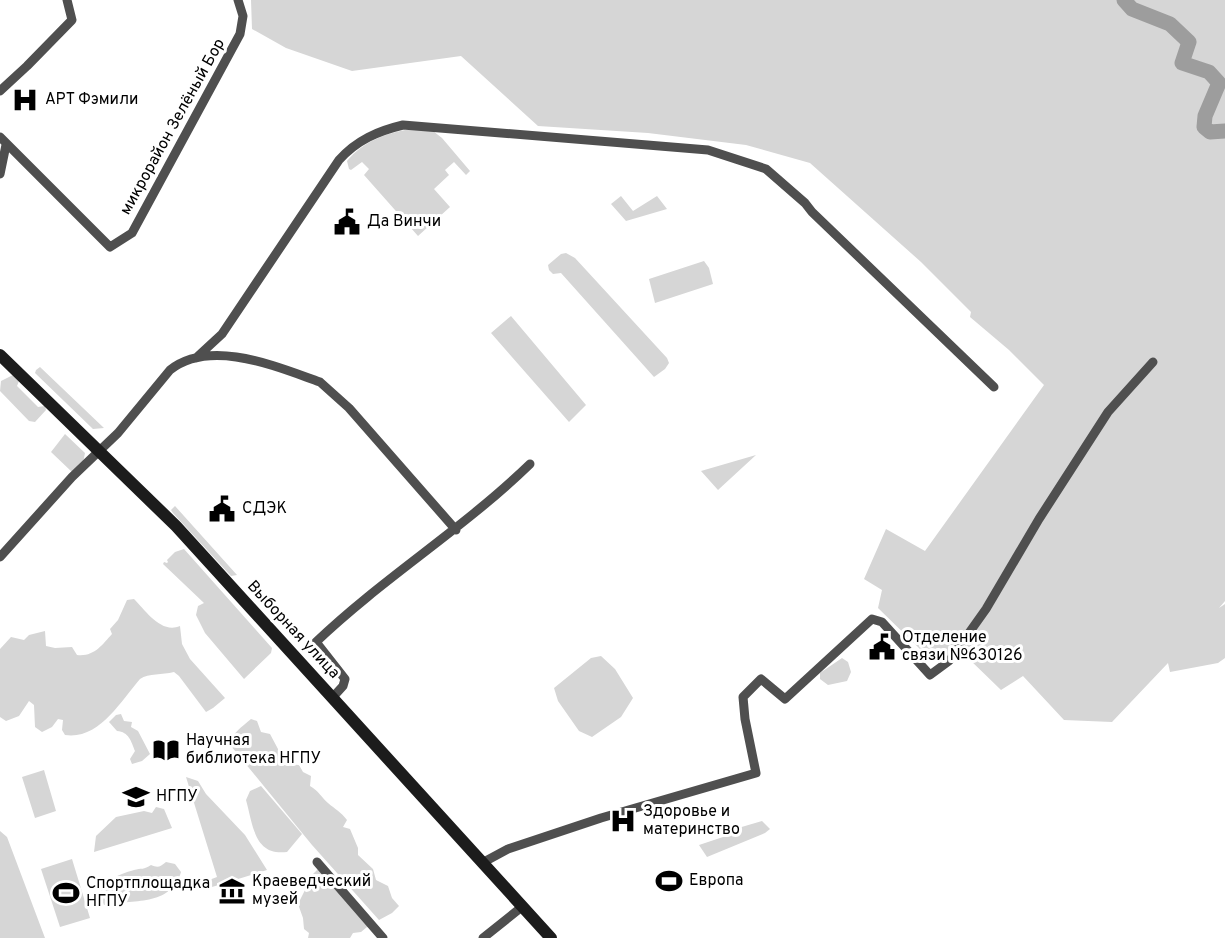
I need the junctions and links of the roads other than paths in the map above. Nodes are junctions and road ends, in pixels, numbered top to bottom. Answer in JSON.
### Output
{"nodes":[{"id":1,"x":67,"y":0,"type":"edge"},
{"id":2,"x":238,"y":0,"type":"edge"},
{"id":3,"x":0,"y":91,"type":"edge"},
{"id":4,"x":3,"y":141,"type":"edge"},
{"id":5,"x":0,"y":174,"type":"edge"},
{"id":6,"x":0,"y":355,"type":"edge"},
{"id":7,"x":196,"y":357,"type":"junction"},
{"id":8,"x":1153,"y":362,"type":"dead end"},
{"id":9,"x":994,"y":387,"type":"dead end"},
{"id":10,"x":100,"y":451,"type":"junction"},
{"id":11,"x":530,"y":464,"type":"dead end"},
{"id":12,"x":456,"y":530,"type":"junction"},
{"id":13,"x":0,"y":557,"type":"edge"},
{"id":14,"x":333,"y":697,"type":"junction"},
{"id":15,"x":316,"y":862,"type":"dead end"},
{"id":16,"x":482,"y":863,"type":"junction"},
{"id":17,"x":523,"y":906,"type":"junction"},
{"id":18,"x":383,"y":938,"type":"edge"},
{"id":19,"x":483,"y":938,"type":"edge"},
{"id":20,"x":551,"y":938,"type":"edge"}],
"edges":[{"from":1,"to":3,"type":"street"},
{"from":2,"to":4,"type":"street","name":"микрорайон Зелёный Бор"},
{"from":4,"to":5,"type":"street"},
{"from":6,"to":10,"type":"main road","name":"Выборная улица"},
{"from":7,"to":9,"type":"street"},
{"from":7,"to":10,"type":"street"},
{"from":7,"to":12,"type":"street"},
{"from":8,"to":16,"type":"street"},
{"from":10,"to":13,"type":"street"},
{"from":10,"to":14,"type":"main road","name":"Выборная улица"},
{"from":11,"to":12,"type":"street"},
{"from":12,"to":14,"type":"street"},
{"from":14,"to":16,"type":"main road","name":"Выборная улица"},
{"from":15,"to":18,"type":"street"},
{"from":16,"to":17,"type":"main road","name":"Выборная улица"},
{"from":17,"to":19,"type":"street"},
{"from":17,"to":20,"type":"main road","name":"Выборная улица"}]}
